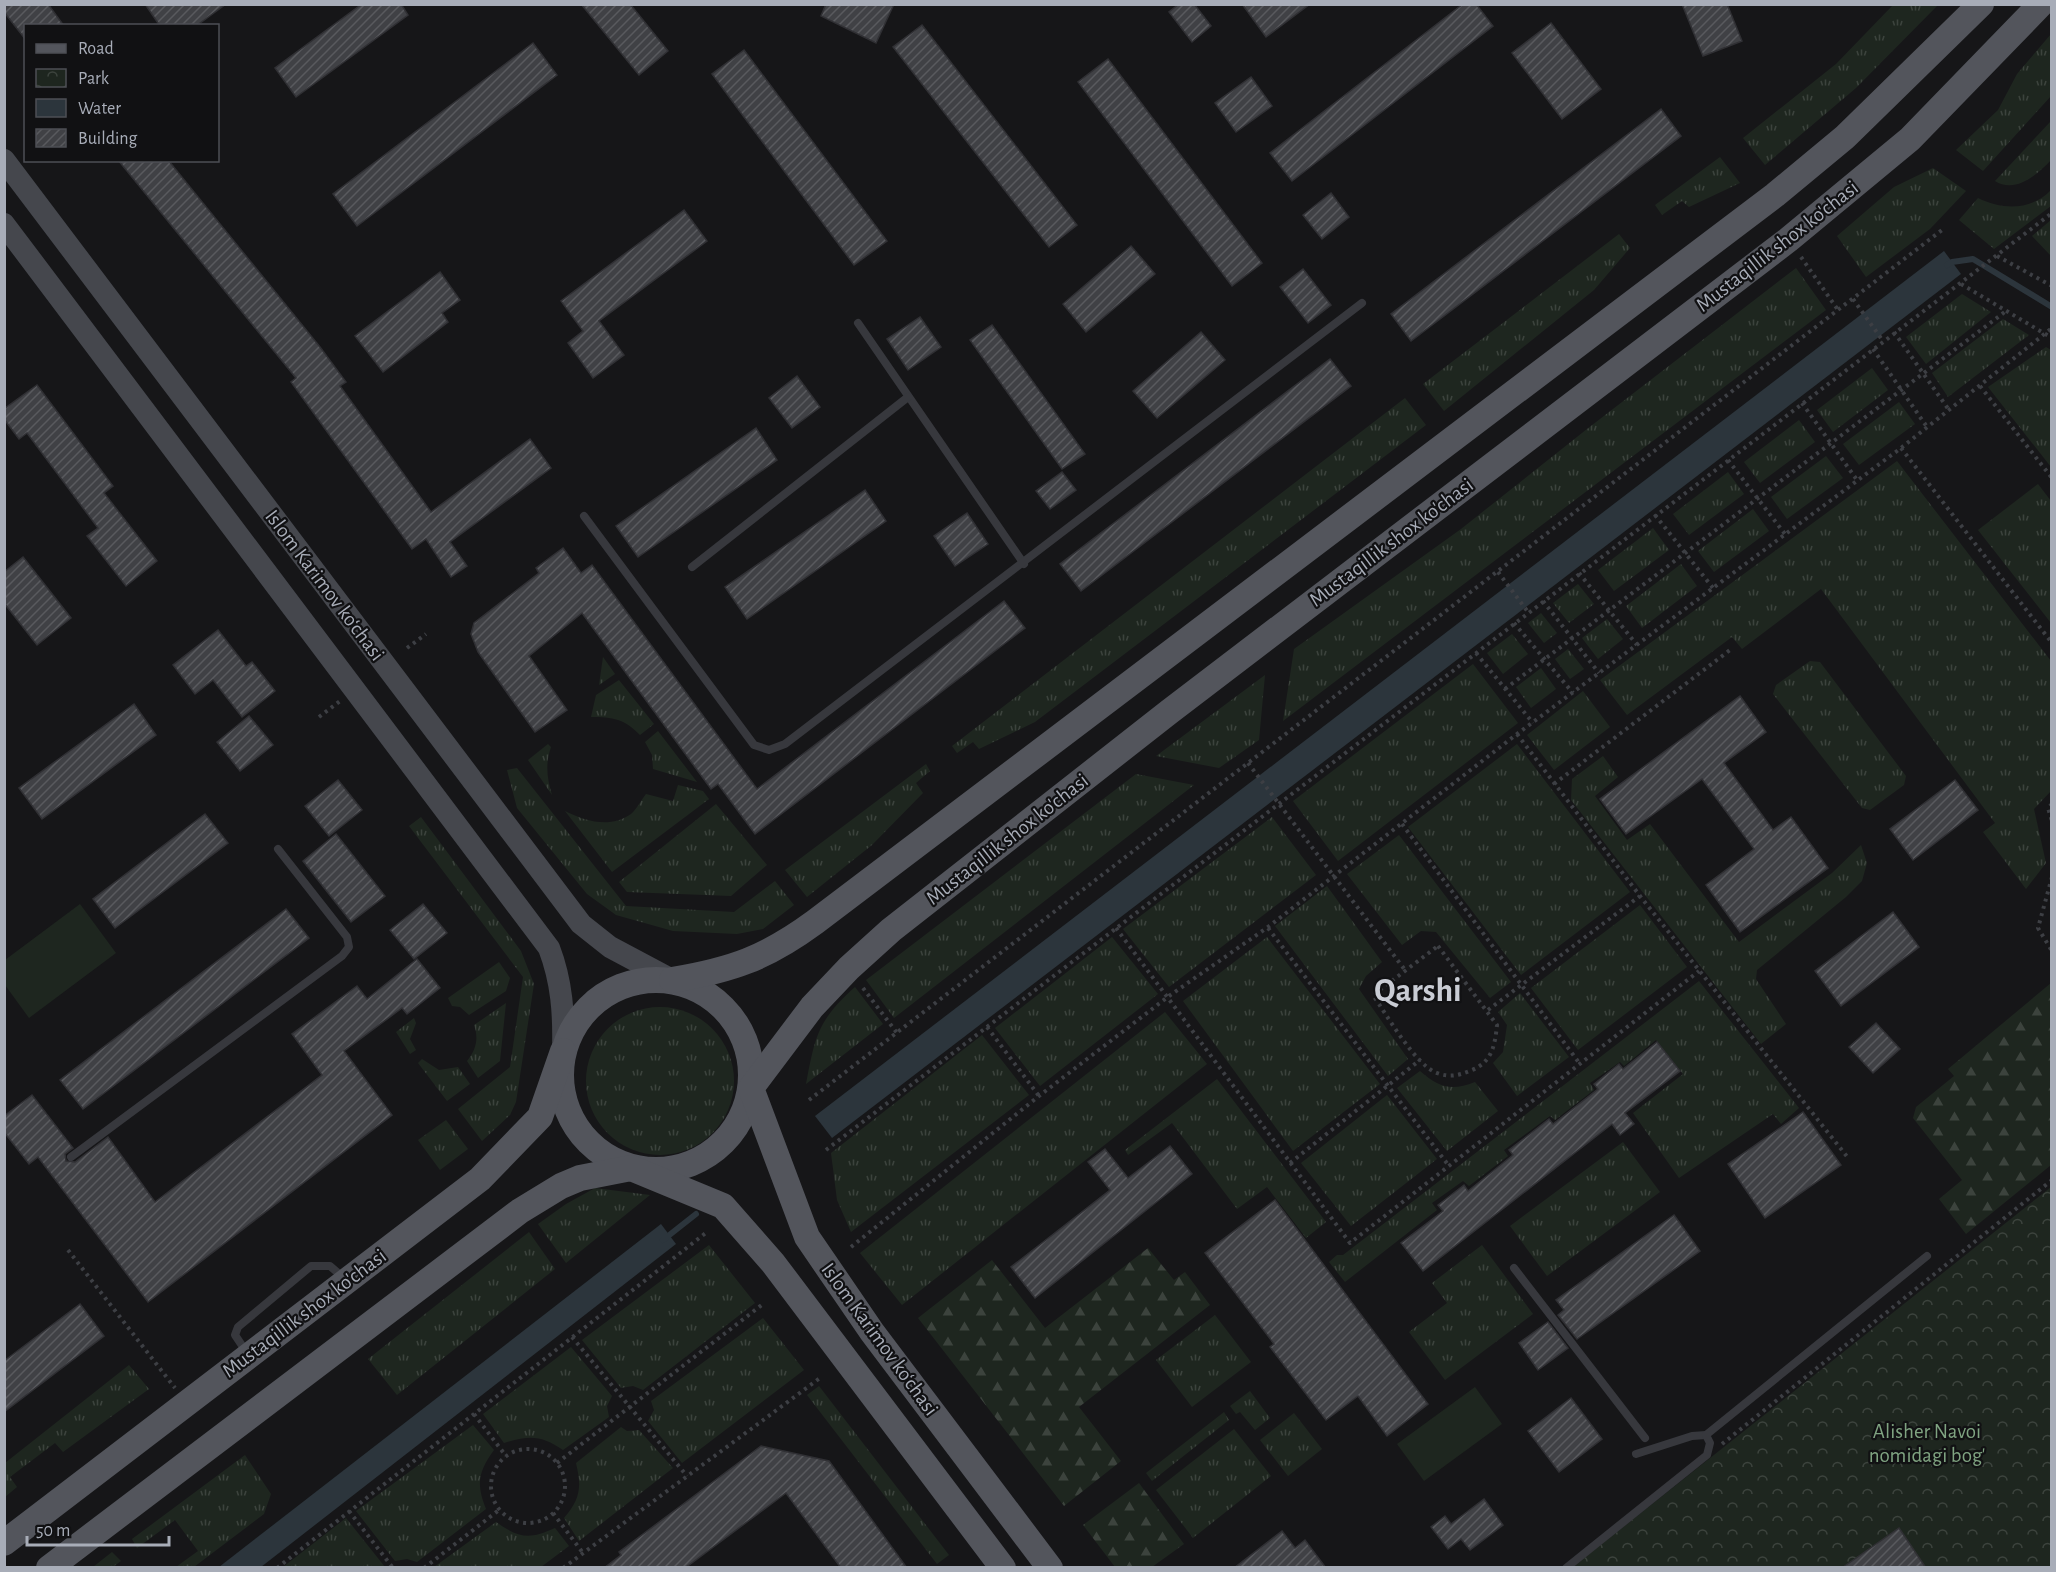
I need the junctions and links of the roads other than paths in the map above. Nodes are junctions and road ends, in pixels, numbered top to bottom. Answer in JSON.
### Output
{"nodes":[{"id":1,"x":1981,"y":4,"type":"edge"},
{"id":2,"x":2032,"y":7,"type":"edge"},
{"id":3,"x":4,"y":160,"type":"edge"},
{"id":4,"x":4,"y":224,"type":"edge"},
{"id":5,"x":1362,"y":303,"type":"dead end"},
{"id":6,"x":858,"y":323,"type":"dead end"},
{"id":7,"x":908,"y":397,"type":"junction"},
{"id":8,"x":584,"y":516,"type":"dead end"},
{"id":9,"x":1024,"y":564,"type":"junction"},
{"id":10,"x":692,"y":567,"type":"dead end"},
{"id":11,"x":278,"y":849,"type":"dead end"},
{"id":12,"x":672,"y":980,"type":"junction"},
{"id":13,"x":563,"y":1051,"type":"junction"},
{"id":14,"x":751,"y":1088,"type":"junction"},
{"id":15,"x":71,"y":1156,"type":"dead end"},
{"id":16,"x":631,"y":1168,"type":"junction"},
{"id":17,"x":1927,"y":1256,"type":"dead end"},
{"id":18,"x":1514,"y":1268,"type":"dead end"},
{"id":19,"x":347,"y":1282,"type":"junction"},
{"id":20,"x":248,"y":1354,"type":"junction"},
{"id":21,"x":1706,"y":1435,"type":"junction"},
{"id":22,"x":1645,"y":1438,"type":"dead end"},
{"id":23,"x":1636,"y":1454,"type":"dead end"},
{"id":24,"x":4,"y":1543,"type":"edge"},
{"id":25,"x":49,"y":1568,"type":"edge"},
{"id":26,"x":1003,"y":1568,"type":"edge"},
{"id":27,"x":1050,"y":1568,"type":"edge"},
{"id":28,"x":1566,"y":1568,"type":"edge"}],
"edges":[{"from":1,"to":12,"type":"main road","name":"Mustaqillik shox ko'chasi"},
{"from":2,"to":14,"type":"main road","name":"Mustaqillik shox ko'chasi"},
{"from":3,"to":12,"type":"main road","name":"Islom Karimov ko‘chasi"},
{"from":4,"to":13,"type":"main road","name":"Islom Karimov ko‘chasi"},
{"from":5,"to":9,"type":"lane"},
{"from":6,"to":7,"type":"lane"},
{"from":7,"to":9,"type":"lane"},
{"from":7,"to":10,"type":"lane"},
{"from":8,"to":9,"type":"lane"},
{"from":11,"to":15,"type":"lane"},
{"from":12,"to":13,"type":"main road"},
{"from":12,"to":14,"type":"main road"},
{"from":13,"to":16,"type":"main road"},
{"from":13,"to":19,"type":"main road","name":"Mustaqillik shox ko'chasi"},
{"from":14,"to":16,"type":"main road"},
{"from":14,"to":27,"type":"main road","name":"Islom Karimov ko‘chasi"},
{"from":16,"to":25,"type":"main road"},
{"from":16,"to":26,"type":"main road","name":"Islom Karimov ko‘chasi"},
{"from":17,"to":21,"type":"lane"},
{"from":18,"to":22,"type":"lane"},
{"from":19,"to":20,"type":"main road","name":"Mustaqillik shox ko'chasi"},
{"from":19,"to":20,"type":"lane"},
{"from":20,"to":24,"type":"main road","name":"Mustaqillik shox ko'chasi"},
{"from":21,"to":23,"type":"lane"},
{"from":21,"to":28,"type":"lane"}]}
